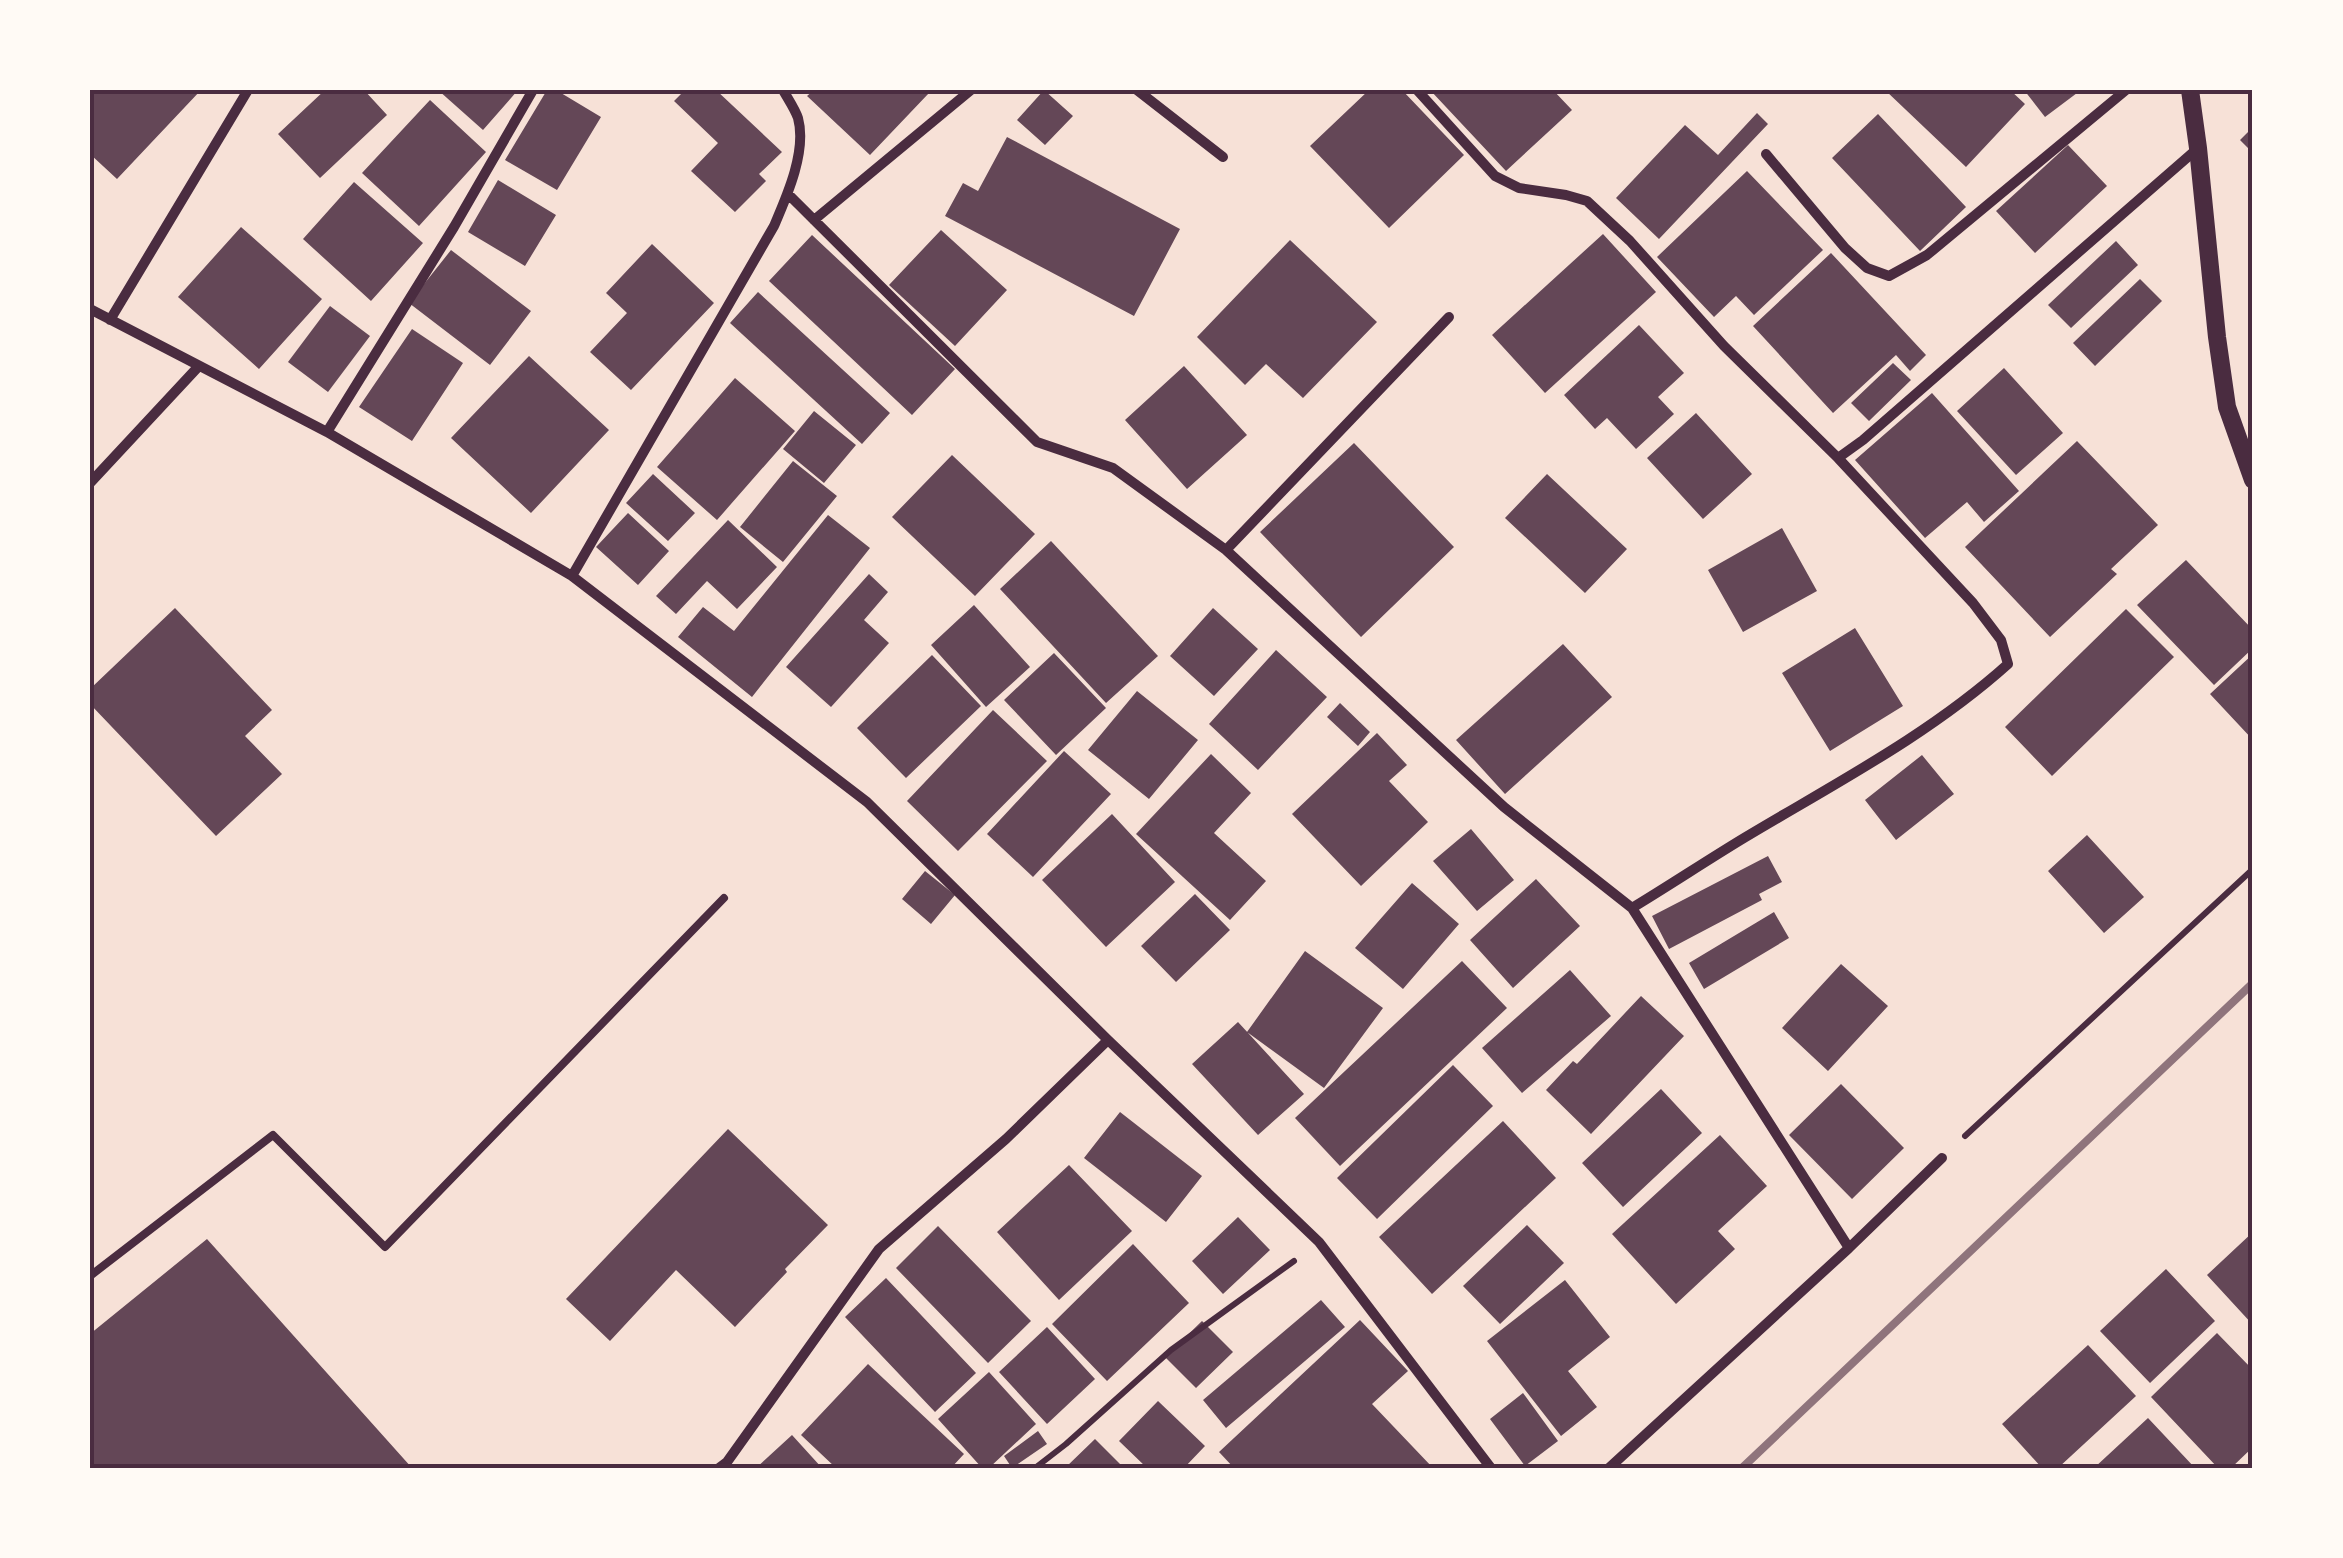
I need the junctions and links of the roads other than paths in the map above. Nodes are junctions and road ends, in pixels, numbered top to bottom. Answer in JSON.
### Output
{"nodes":[{"id":1,"x":248,"y":90,"type":"edge"},
{"id":2,"x":533,"y":90,"type":"edge"},
{"id":3,"x":783,"y":90,"type":"edge"},
{"id":4,"x":971,"y":90,"type":"edge"},
{"id":5,"x":1136,"y":90,"type":"edge"},
{"id":6,"x":1416,"y":90,"type":"edge"},
{"id":7,"x":2126,"y":90,"type":"edge"},
{"id":8,"x":2190,"y":90,"type":"edge"},
{"id":9,"x":2198,"y":148,"type":"junction"},
{"id":10,"x":1766,"y":154,"type":"dead end"},
{"id":11,"x":1223,"y":157,"type":"dead end"},
{"id":12,"x":788,"y":194,"type":"junction"},
{"id":13,"x":814,"y":220,"type":"junction"},
{"id":14,"x":90,"y":310,"type":"edge"},
{"id":15,"x":1449,"y":316,"type":"dead end"},
{"id":16,"x":110,"y":320,"type":"junction"},
{"id":17,"x":198,"y":367,"type":"junction"},
{"id":18,"x":326,"y":432,"type":"junction"},
{"id":19,"x":1838,"y":458,"type":"junction"},
{"id":20,"x":2253,"y":480,"type":"edge"},
{"id":21,"x":90,"y":483,"type":"edge"},
{"id":22,"x":1226,"y":550,"type":"junction"},
{"id":23,"x":572,"y":576,"type":"junction"},
{"id":24,"x":724,"y":898,"type":"dead end"},
{"id":25,"x":1632,"y":908,"type":"junction"},
{"id":26,"x":1108,"y":1040,"type":"junction"},
{"id":27,"x":1942,"y":1158,"type":"road end"},
{"id":28,"x":1849,"y":1248,"type":"junction"},
{"id":29,"x":90,"y":1276,"type":"edge"},
{"id":30,"x":719,"y":1468,"type":"edge"},
{"id":31,"x":1490,"y":1468,"type":"edge"},
{"id":32,"x":1609,"y":1468,"type":"edge"}],
"edges":[{"from":1,"to":16,"type":"street"},
{"from":2,"to":18,"type":"street"},
{"from":3,"to":12,"type":"street"},
{"from":4,"to":13,"type":"street"},
{"from":5,"to":11,"type":"street"},
{"from":6,"to":19,"type":"street"},
{"from":7,"to":10,"type":"street"},
{"from":8,"to":9,"type":"street"},
{"from":9,"to":19,"type":"street"},
{"from":9,"to":20,"type":"street"},
{"from":12,"to":13,"type":"street"},
{"from":12,"to":23,"type":"street"},
{"from":13,"to":22,"type":"street"},
{"from":14,"to":16,"type":"street"},
{"from":15,"to":22,"type":"street"},
{"from":16,"to":17,"type":"street"},
{"from":17,"to":18,"type":"street"},
{"from":17,"to":21,"type":"street"},
{"from":18,"to":23,"type":"street"},
{"from":19,"to":25,"type":"street"},
{"from":22,"to":25,"type":"street"},
{"from":23,"to":26,"type":"street"},
{"from":24,"to":29,"type":"lane"},
{"from":25,"to":28,"type":"street"},
{"from":26,"to":30,"type":"street"},
{"from":26,"to":31,"type":"street"},
{"from":27,"to":28,"type":"street"},
{"from":28,"to":32,"type":"street"}]}
